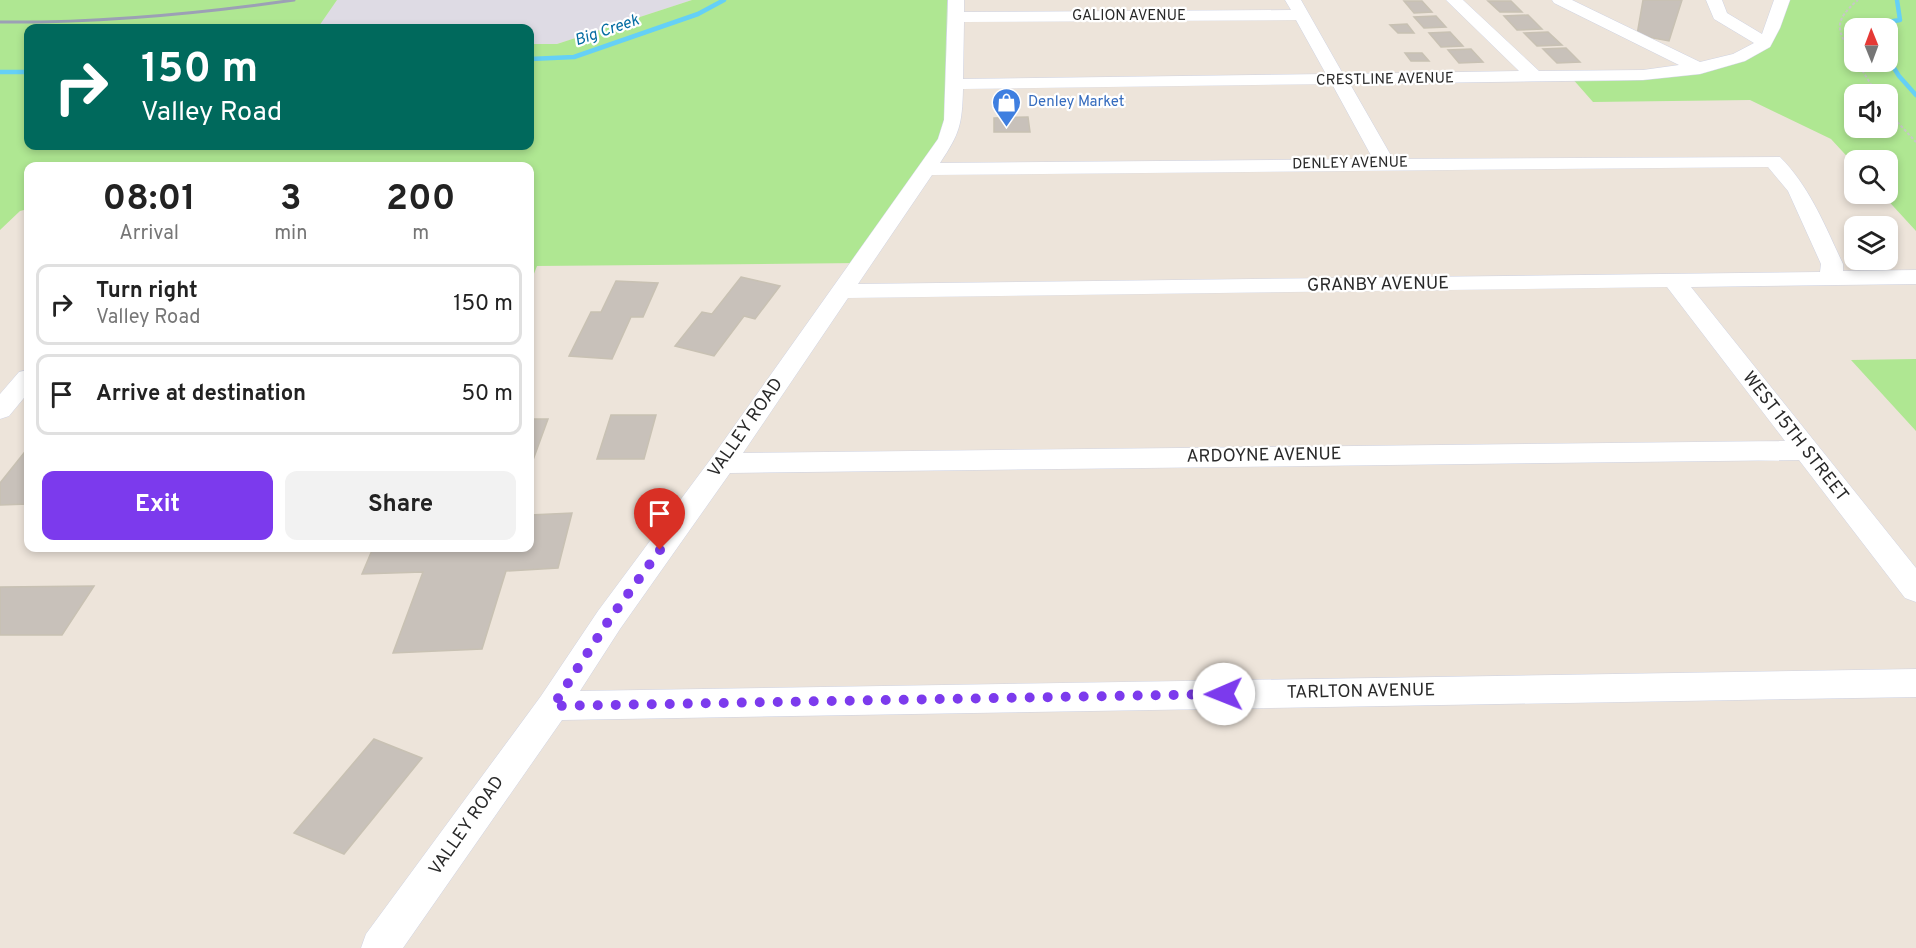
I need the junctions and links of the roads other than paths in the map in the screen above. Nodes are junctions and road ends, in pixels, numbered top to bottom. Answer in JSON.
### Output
{"nodes":[{"id":1,"x":1454,"y":0,"type":"edge"},
{"id":2,"x":1560,"y":0,"type":"edge"},
{"id":3,"x":1714,"y":0,"type":"edge"},
{"id":4,"x":1782,"y":0,"type":"edge"},
{"id":5,"x":1297,"y":7,"type":"edge"},
{"id":6,"x":956,"y":9,"type":"edge"},
{"id":7,"x":1764,"y":42,"type":"junction"},
{"id":8,"x":1700,"y":69,"type":"junction"},
{"id":9,"x":1536,"y":78,"type":"junction"},
{"id":10,"x":1338,"y":80,"type":"junction"},
{"id":11,"x":954,"y":84,"type":"junction"},
{"id":12,"x":1386,"y":164,"type":"junction"},
{"id":13,"x":927,"y":169,"type":"junction"},
{"id":14,"x":1916,"y":277,"type":"edge"},
{"id":15,"x":1831,"y":279,"type":"junction"},
{"id":16,"x":1676,"y":282,"type":"junction"},
{"id":17,"x":840,"y":291,"type":"junction"},
{"id":18,"x":24,"y":383,"type":"edge"},
{"id":19,"x":0,"y":410,"type":"edge"},
{"id":20,"x":1805,"y":450,"type":"junction"},
{"id":21,"x":722,"y":463,"type":"junction"},
{"id":22,"x":1916,"y":590,"type":"edge"},
{"id":23,"x":1916,"y":683,"type":"edge"},
{"id":24,"x":553,"y":706,"type":"junction"},
{"id":25,"x":380,"y":948,"type":"edge"}],
"edges":[{"from":1,"to":9,"type":"street"},
{"from":2,"to":8,"type":"street"},
{"from":3,"to":7,"type":"street"},
{"from":4,"to":7,"type":"street"},
{"from":5,"to":6,"type":"street","name":"GALION AVENUE"},
{"from":5,"to":10,"type":"street"},
{"from":6,"to":11,"type":"street","name":"VALLEY ROAD"},
{"from":7,"to":8,"type":"street","name":"CRESTLINE AVENUE"},
{"from":8,"to":9,"type":"street","name":"CRESTLINE AVENUE"},
{"from":9,"to":10,"type":"street","name":"CRESTLINE AVENUE"},
{"from":10,"to":11,"type":"street","name":"CRESTLINE AVENUE"},
{"from":10,"to":12,"type":"street"},
{"from":11,"to":13,"type":"street","name":"VALLEY ROAD"},
{"from":12,"to":13,"type":"street","name":"DENLEY AVENUE"},
{"from":12,"to":15,"type":"street","name":"DENLEY AVENUE"},
{"from":13,"to":17,"type":"street","name":"VALLEY ROAD"},
{"from":14,"to":15,"type":"street","name":"GRANBY AVENUE"},
{"from":15,"to":16,"type":"street","name":"GRANBY AVENUE"},
{"from":16,"to":17,"type":"street","name":"GRANBY AVENUE"},
{"from":16,"to":20,"type":"street","name":"WEST 15TH STREET"},
{"from":17,"to":21,"type":"street","name":"VALLEY ROAD"},
{"from":18,"to":19,"type":"street"},
{"from":20,"to":21,"type":"street","name":"ARDOYNE AVENUE"},
{"from":20,"to":22,"type":"street","name":"WEST 15TH STREET"},
{"from":21,"to":24,"type":"street","name":"VALLEY ROAD"},
{"from":23,"to":24,"type":"street","name":"TARLTON AVENUE"},
{"from":24,"to":25,"type":"street","name":"VALLEY ROAD"}]}
